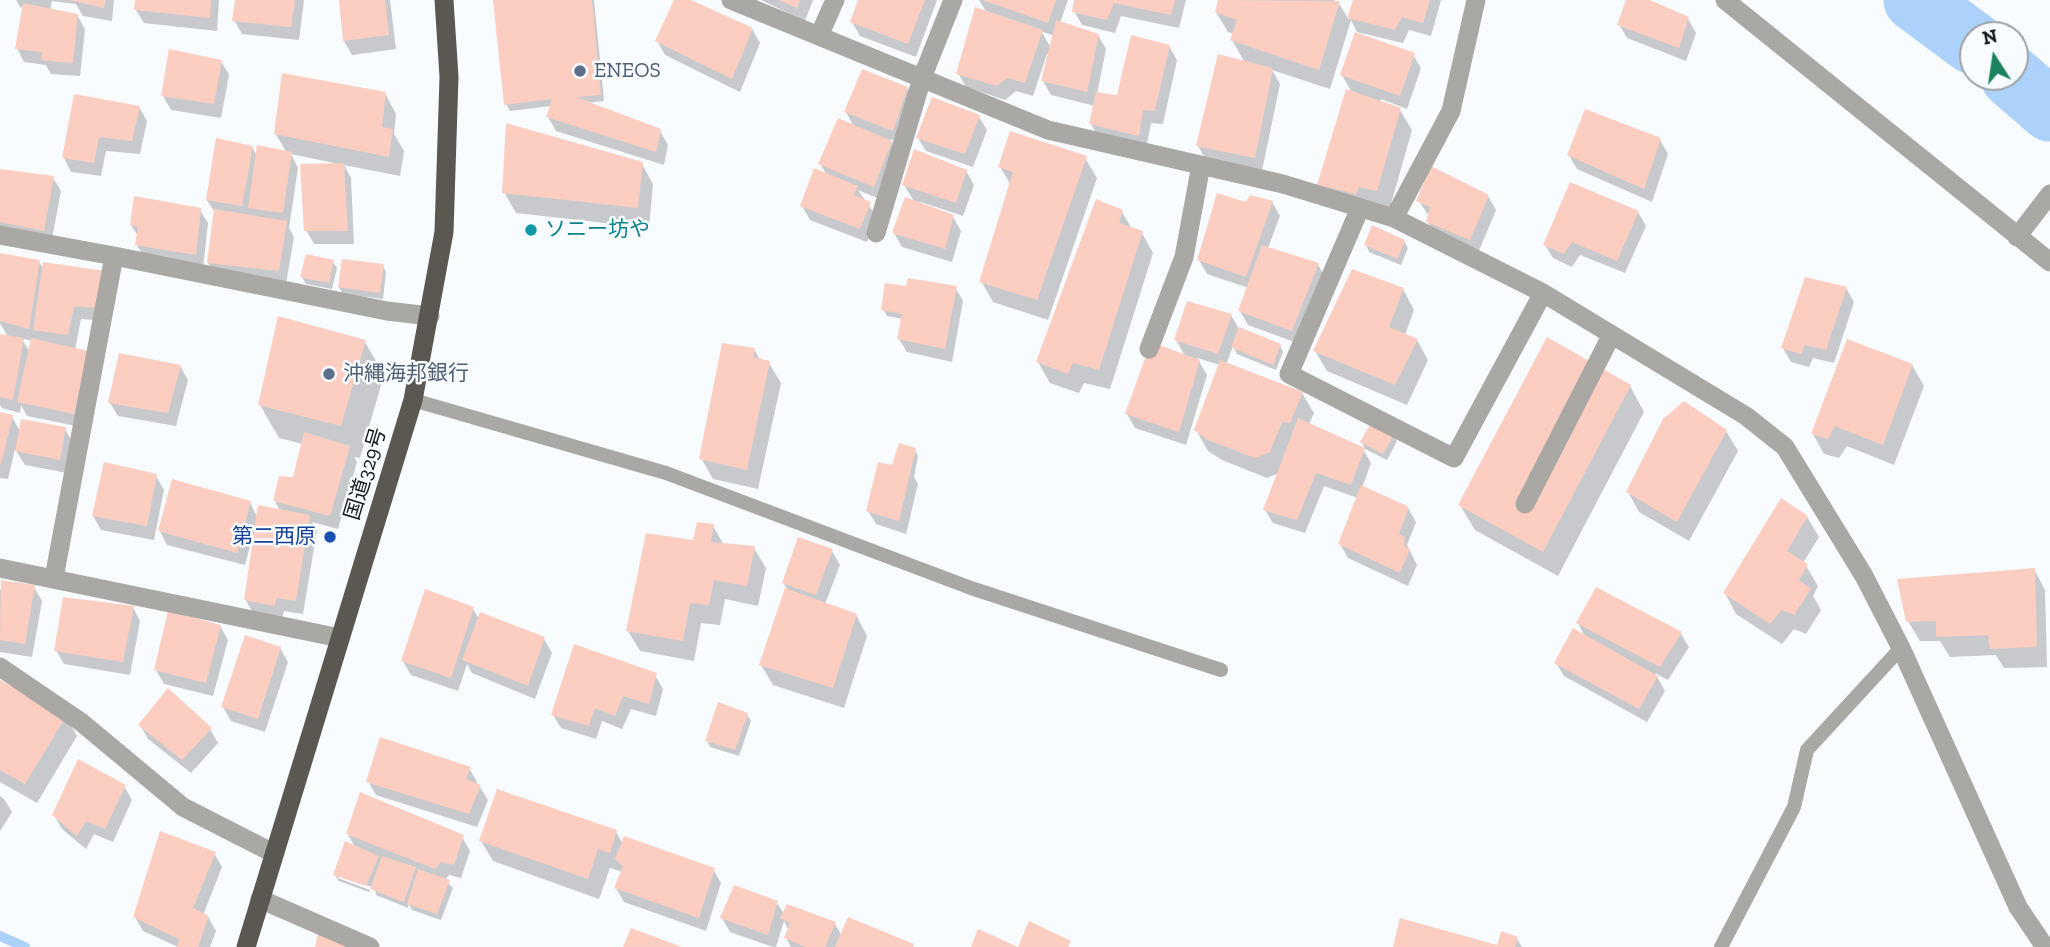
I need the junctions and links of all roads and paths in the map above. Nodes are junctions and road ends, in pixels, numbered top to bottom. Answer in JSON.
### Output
{"nodes":[{"id":1,"x":444,"y":0,"type":"edge"},
{"id":2,"x":731,"y":0,"type":"edge"},
{"id":3,"x":835,"y":0,"type":"edge"},
{"id":4,"x":953,"y":0,"type":"edge"},
{"id":5,"x":1476,"y":0,"type":"edge"},
{"id":6,"x":1725,"y":0,"type":"edge"},
{"id":7,"x":819,"y":36,"type":"junction"},
{"id":8,"x":922,"y":78,"type":"junction"},
{"id":9,"x":1201,"y":165,"type":"junction"},
{"id":10,"x":2050,"y":194,"type":"edge"},
{"id":11,"x":1360,"y":208,"type":"junction"},
{"id":12,"x":1394,"y":218,"type":"junction"},
{"id":13,"x":876,"y":233,"type":"dead end"},
{"id":14,"x":0,"y":235,"type":"edge"},
{"id":15,"x":2017,"y":237,"type":"junction"},
{"id":16,"x":114,"y":256,"type":"junction"},
{"id":17,"x":2050,"y":262,"type":"edge"},
{"id":18,"x":1543,"y":293,"type":"junction"},
{"id":19,"x":430,"y":316,"type":"junction"},
{"id":20,"x":1611,"y":336,"type":"junction"},
{"id":21,"x":1149,"y":349,"type":"dead end"},
{"id":22,"x":413,"y":400,"type":"junction"},
{"id":23,"x":1525,"y":504,"type":"dead end"},
{"id":24,"x":0,"y":568,"type":"edge"},
{"id":25,"x":54,"y":579,"type":"junction"},
{"id":26,"x":340,"y":638,"type":"junction"},
{"id":27,"x":1901,"y":648,"type":"junction"},
{"id":28,"x":0,"y":667,"type":"edge"},
{"id":29,"x":1221,"y":670,"type":"dead end"},
{"id":30,"x":273,"y":853,"type":"junction"},
{"id":31,"x":260,"y":899,"type":"junction"},
{"id":32,"x":246,"y":947,"type":"edge"},
{"id":33,"x":370,"y":947,"type":"edge"},
{"id":34,"x":1721,"y":947,"type":"edge"},
{"id":35,"x":2045,"y":947,"type":"edge"}],
"edges":[{"from":1,"to":19,"type":"highway","name":"国道329号"},
{"from":2,"to":7,"type":"street"},
{"from":3,"to":7,"type":"street"},
{"from":4,"to":8,"type":"street"},
{"from":5,"to":12,"type":"street"},
{"from":6,"to":15,"type":"street"},
{"from":7,"to":8,"type":"street"},
{"from":8,"to":9,"type":"street"},
{"from":8,"to":13,"type":"street"},
{"from":9,"to":11,"type":"street"},
{"from":9,"to":21,"type":"street"},
{"from":10,"to":15,"type":"street"},
{"from":11,"to":12,"type":"street"},
{"from":11,"to":18,"type":"street"},
{"from":12,"to":18,"type":"street"},
{"from":14,"to":16,"type":"street"},
{"from":15,"to":17,"type":"street"},
{"from":16,"to":19,"type":"street"},
{"from":16,"to":25,"type":"street"},
{"from":18,"to":20,"type":"street"},
{"from":19,"to":22,"type":"highway","name":"国道329号"},
{"from":20,"to":23,"type":"street"},
{"from":20,"to":27,"type":"street"},
{"from":22,"to":26,"type":"highway","name":"国道329号"},
{"from":22,"to":29,"type":"lane"},
{"from":24,"to":25,"type":"street"},
{"from":25,"to":26,"type":"street"},
{"from":26,"to":30,"type":"highway","name":"国道329号"},
{"from":27,"to":34,"type":"lane"},
{"from":27,"to":35,"type":"street"},
{"from":28,"to":30,"type":"street"},
{"from":30,"to":31,"type":"highway","name":"国道329号"},
{"from":31,"to":32,"type":"highway","name":"国道329号"},
{"from":31,"to":33,"type":"street"}]}
